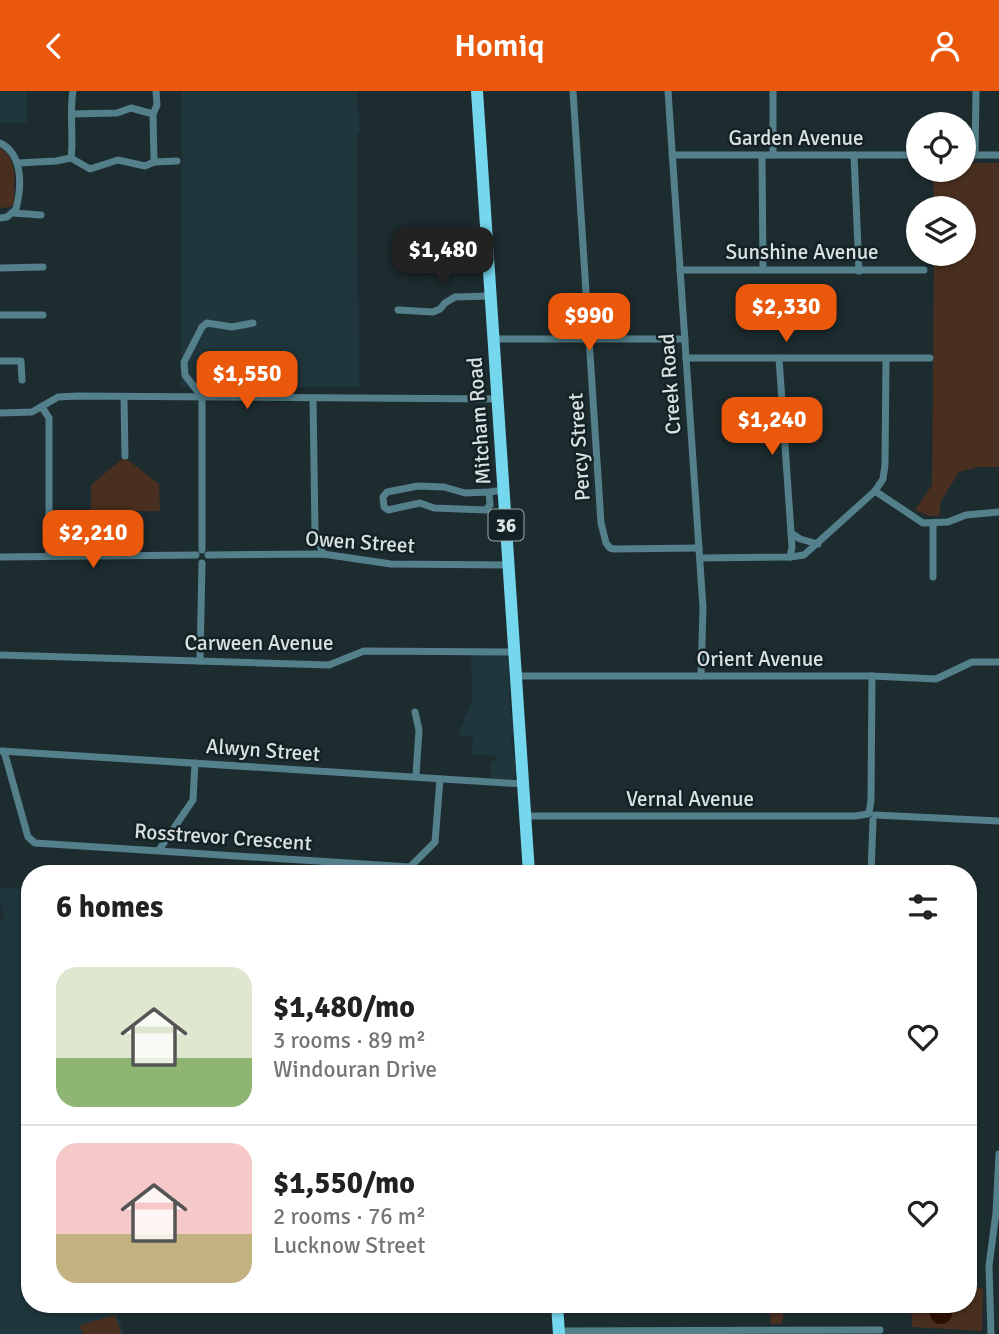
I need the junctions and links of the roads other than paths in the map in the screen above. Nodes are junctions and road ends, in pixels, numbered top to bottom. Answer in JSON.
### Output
{"nodes":[{"id":1,"x":73,"y":91,"type":"edge"},
{"id":2,"x":156,"y":91,"type":"edge"},
{"id":3,"x":477,"y":91,"type":"edge"},
{"id":4,"x":573,"y":91,"type":"edge"},
{"id":5,"x":668,"y":91,"type":"edge"},
{"id":6,"x":773,"y":91,"type":"edge"},
{"id":7,"x":975,"y":91,"type":"edge"},
{"id":8,"x":975,"y":112,"type":"edge"},
{"id":9,"x":72,"y":114,"type":"junction"},
{"id":10,"x":153,"y":114,"type":"junction"},
{"id":11,"x":0,"y":142,"type":"edge"},
{"id":12,"x":672,"y":155,"type":"junction"},
{"id":13,"x":773,"y":155,"type":"junction"},
{"id":14,"x":853,"y":155,"type":"junction"},
{"id":15,"x":906,"y":155,"type":"edge"},
{"id":16,"x":976,"y":155,"type":"edge"},
{"id":17,"x":999,"y":155,"type":"edge"},
{"id":18,"x":762,"y":156,"type":"junction"},
{"id":19,"x":71,"y":158,"type":"junction"},
{"id":20,"x":177,"y":160,"type":"dead end"},
{"id":21,"x":154,"y":162,"type":"junction"},
{"id":22,"x":18,"y":163,"type":"junction"},
{"id":23,"x":13,"y":213,"type":"junction"},
{"id":24,"x":41,"y":215,"type":"dead end"},
{"id":25,"x":0,"y":218,"type":"edge"},
{"id":26,"x":43,"y":267,"type":"dead end"},
{"id":27,"x":0,"y":268,"type":"edge"},
{"id":28,"x":680,"y":269,"type":"junction"},
{"id":29,"x":763,"y":269,"type":"junction"},
{"id":30,"x":923,"y":270,"type":"dead end"},
{"id":31,"x":859,"y":271,"type":"junction"},
{"id":32,"x":490,"y":296,"type":"junction"},
{"id":33,"x":398,"y":310,"type":"dead end"},
{"id":34,"x":0,"y":315,"type":"edge"},
{"id":35,"x":43,"y":315,"type":"dead end"},
{"id":36,"x":253,"y":323,"type":"dead end"},
{"id":37,"x":493,"y":339,"type":"junction"},
{"id":38,"x":589,"y":339,"type":"junction"},
{"id":39,"x":685,"y":339,"type":"junction"},
{"id":40,"x":686,"y":358,"type":"junction"},
{"id":41,"x":779,"y":358,"type":"junction"},
{"id":42,"x":886,"y":358,"type":"junction"},
{"id":43,"x":930,"y":358,"type":"dead end"},
{"id":44,"x":0,"y":361,"type":"edge"},
{"id":45,"x":22,"y":380,"type":"dead end"},
{"id":46,"x":124,"y":397,"type":"junction"},
{"id":47,"x":202,"y":397,"type":"junction"},
{"id":48,"x":313,"y":398,"type":"junction"},
{"id":49,"x":498,"y":398,"type":"junction"},
{"id":50,"x":42,"y":407,"type":"junction"},
{"id":51,"x":0,"y":413,"type":"edge"},
{"id":52,"x":125,"y":456,"type":"dead end"},
{"id":53,"x":504,"y":491,"type":"junction"},
{"id":54,"x":875,"y":491,"type":"junction"},
{"id":55,"x":489,"y":492,"type":"junction"},
{"id":56,"x":999,"y":512,"type":"edge"},
{"id":57,"x":933,"y":524,"type":"junction"},
{"id":58,"x":791,"y":534,"type":"junction"},
{"id":59,"x":818,"y":544,"type":"junction"},
{"id":60,"x":699,"y":548,"type":"junction"},
{"id":61,"x":202,"y":553,"type":"junction"},
{"id":62,"x":323,"y":554,"type":"junction"},
{"id":63,"x":49,"y":556,"type":"junction"},
{"id":64,"x":0,"y":557,"type":"edge"},
{"id":65,"x":790,"y":557,"type":"junction"},
{"id":66,"x":700,"y":558,"type":"junction"},
{"id":67,"x":508,"y":565,"type":"junction"},
{"id":68,"x":933,"y":577,"type":"dead end"},
{"id":69,"x":515,"y":652,"type":"junction"},
{"id":70,"x":0,"y":655,"type":"edge"},
{"id":71,"x":200,"y":661,"type":"junction"},
{"id":72,"x":999,"y":662,"type":"edge"},
{"id":73,"x":517,"y":676,"type":"junction"},
{"id":74,"x":701,"y":676,"type":"junction"},
{"id":75,"x":872,"y":676,"type":"junction"},
{"id":76,"x":415,"y":712,"type":"dead end"},
{"id":77,"x":2,"y":751,"type":"edge"},
{"id":78,"x":195,"y":763,"type":"junction"},
{"id":79,"x":416,"y":775,"type":"junction"},
{"id":80,"x":440,"y":779,"type":"junction"},
{"id":81,"x":524,"y":784,"type":"junction"},
{"id":82,"x":526,"y":816,"type":"junction"},
{"id":83,"x":871,"y":817,"type":"junction"},
{"id":84,"x":999,"y":821,"type":"edge"},
{"id":85,"x":159,"y":850,"type":"junction"},
{"id":86,"x":380,"y":865,"type":"edge"},
{"id":87,"x":412,"y":865,"type":"edge"},
{"id":88,"x":529,"y":865,"type":"edge"},
{"id":89,"x":871,"y":865,"type":"edge"},
{"id":90,"x":999,"y":1154,"type":"edge"},
{"id":91,"x":558,"y":1313,"type":"edge"},
{"id":92,"x":880,"y":1330,"type":"dead end"},
{"id":93,"x":559,"y":1332,"type":"edge"},
{"id":94,"x":991,"y":1334,"type":"edge"}],
"edges":[{"from":1,"to":9,"type":"street"},
{"from":2,"to":10,"type":"street"},
{"from":3,"to":32,"type":"main road","name":"Mitcham Road","number":"36"},
{"from":4,"to":38,"type":"street","name":"Percy Street"},
{"from":5,"to":12,"type":"street","name":"Creek Road"},
{"from":6,"to":13,"type":"street"},
{"from":7,"to":8,"type":"street"},
{"from":9,"to":10,"type":"street"},
{"from":9,"to":19,"type":"street"},
{"from":10,"to":21,"type":"street"},
{"from":11,"to":22,"type":"street"},
{"from":12,"to":18,"type":"street","name":"Garden Avenue"},
{"from":12,"to":28,"type":"street","name":"Creek Road"},
{"from":13,"to":14,"type":"street","name":"Garden Avenue"},
{"from":13,"to":18,"type":"street","name":"Garden Avenue"},
{"from":14,"to":15,"type":"street","name":"Garden Avenue"},
{"from":14,"to":31,"type":"street"},
{"from":16,"to":17,"type":"street"},
{"from":18,"to":29,"type":"street"},
{"from":19,"to":21,"type":"street"},
{"from":19,"to":22,"type":"street"},
{"from":20,"to":21,"type":"street"},
{"from":22,"to":23,"type":"street"},
{"from":23,"to":24,"type":"street"},
{"from":23,"to":25,"type":"street"},
{"from":26,"to":27,"type":"street"},
{"from":28,"to":29,"type":"street","name":"Sunshine Avenue"},
{"from":28,"to":39,"type":"street","name":"Creek Road"},
{"from":29,"to":31,"type":"street","name":"Sunshine Avenue"},
{"from":30,"to":31,"type":"street","name":"Sunshine Avenue"},
{"from":32,"to":33,"type":"street"},
{"from":32,"to":37,"type":"main road","name":"Mitcham Road","number":"36"},
{"from":34,"to":35,"type":"street"},
{"from":36,"to":47,"type":"street"},
{"from":37,"to":38,"type":"street"},
{"from":37,"to":49,"type":"main road","name":"Mitcham Road","number":"36"},
{"from":38,"to":39,"type":"street"},
{"from":38,"to":60,"type":"street","name":"Percy Street"},
{"from":39,"to":40,"type":"street","name":"Creek Road"},
{"from":40,"to":41,"type":"street"},
{"from":40,"to":60,"type":"street","name":"Creek Road"},
{"from":41,"to":42,"type":"street"},
{"from":41,"to":58,"type":"street"},
{"from":42,"to":43,"type":"street"},
{"from":42,"to":54,"type":"street"},
{"from":44,"to":45,"type":"street"},
{"from":46,"to":47,"type":"street"},
{"from":46,"to":50,"type":"street"},
{"from":46,"to":52,"type":"street"},
{"from":47,"to":48,"type":"street"},
{"from":47,"to":61,"type":"street"},
{"from":48,"to":49,"type":"street"},
{"from":48,"to":62,"type":"street"},
{"from":49,"to":53,"type":"main road","name":"Mitcham Road","number":"36"},
{"from":50,"to":51,"type":"street"},
{"from":50,"to":63,"type":"street"},
{"from":53,"to":55,"type":"street"},
{"from":53,"to":67,"type":"main road","name":"Mitcham Road","number":"36"},
{"from":54,"to":57,"type":"street"},
{"from":54,"to":59,"type":"street"},
{"from":55,"to":55,"type":"street"},
{"from":56,"to":57,"type":"street"},
{"from":57,"to":68,"type":"street"},
{"from":58,"to":59,"type":"street"},
{"from":58,"to":65,"type":"street"},
{"from":59,"to":65,"type":"street"},
{"from":60,"to":66,"type":"street","name":"Creek Road"},
{"from":61,"to":62,"type":"street","name":"Owen Street"},
{"from":61,"to":63,"type":"street","name":"Owen Street"},
{"from":61,"to":71,"type":"street"},
{"from":62,"to":67,"type":"street","name":"Owen Street"},
{"from":63,"to":64,"type":"street","name":"Owen Street"},
{"from":65,"to":66,"type":"street"},
{"from":66,"to":74,"type":"street","name":"Creek Road"},
{"from":67,"to":69,"type":"main road","name":"Mitcham Road","number":"36"},
{"from":69,"to":71,"type":"street","name":"Carween Avenue"},
{"from":69,"to":73,"type":"main road","name":"Mitcham Road","number":"36"},
{"from":70,"to":71,"type":"street","name":"Carween Avenue"},
{"from":72,"to":75,"type":"street","name":"Orient Avenue"},
{"from":73,"to":74,"type":"street","name":"Orient Avenue"},
{"from":73,"to":81,"type":"main road","name":"Mitcham Road","number":"36"},
{"from":74,"to":75,"type":"street","name":"Orient Avenue"},
{"from":75,"to":83,"type":"street"},
{"from":76,"to":79,"type":"street"},
{"from":77,"to":78,"type":"street","name":"Alwyn Street"},
{"from":77,"to":85,"type":"street","name":"Rosstrevor Crescent"},
{"from":78,"to":79,"type":"street","name":"Alwyn Street"},
{"from":78,"to":85,"type":"street"},
{"from":79,"to":80,"type":"street","name":"Alwyn Street"},
{"from":80,"to":81,"type":"street","name":"Alwyn Street"},
{"from":80,"to":87,"type":"street","name":"Rosstrevor Crescent"},
{"from":81,"to":82,"type":"main road","name":"Mitcham Road","number":"36"},
{"from":82,"to":83,"type":"street","name":"Vernal Avenue"},
{"from":82,"to":88,"type":"main road","name":"Mitcham Road","number":"36"},
{"from":83,"to":84,"type":"street","name":"Vernal Avenue"},
{"from":83,"to":89,"type":"street"},
{"from":85,"to":86,"type":"street","name":"Rosstrevor Crescent"},
{"from":90,"to":94,"type":"street"},
{"from":91,"to":93,"type":"main road"},
{"from":92,"to":93,"type":"street"}]}
